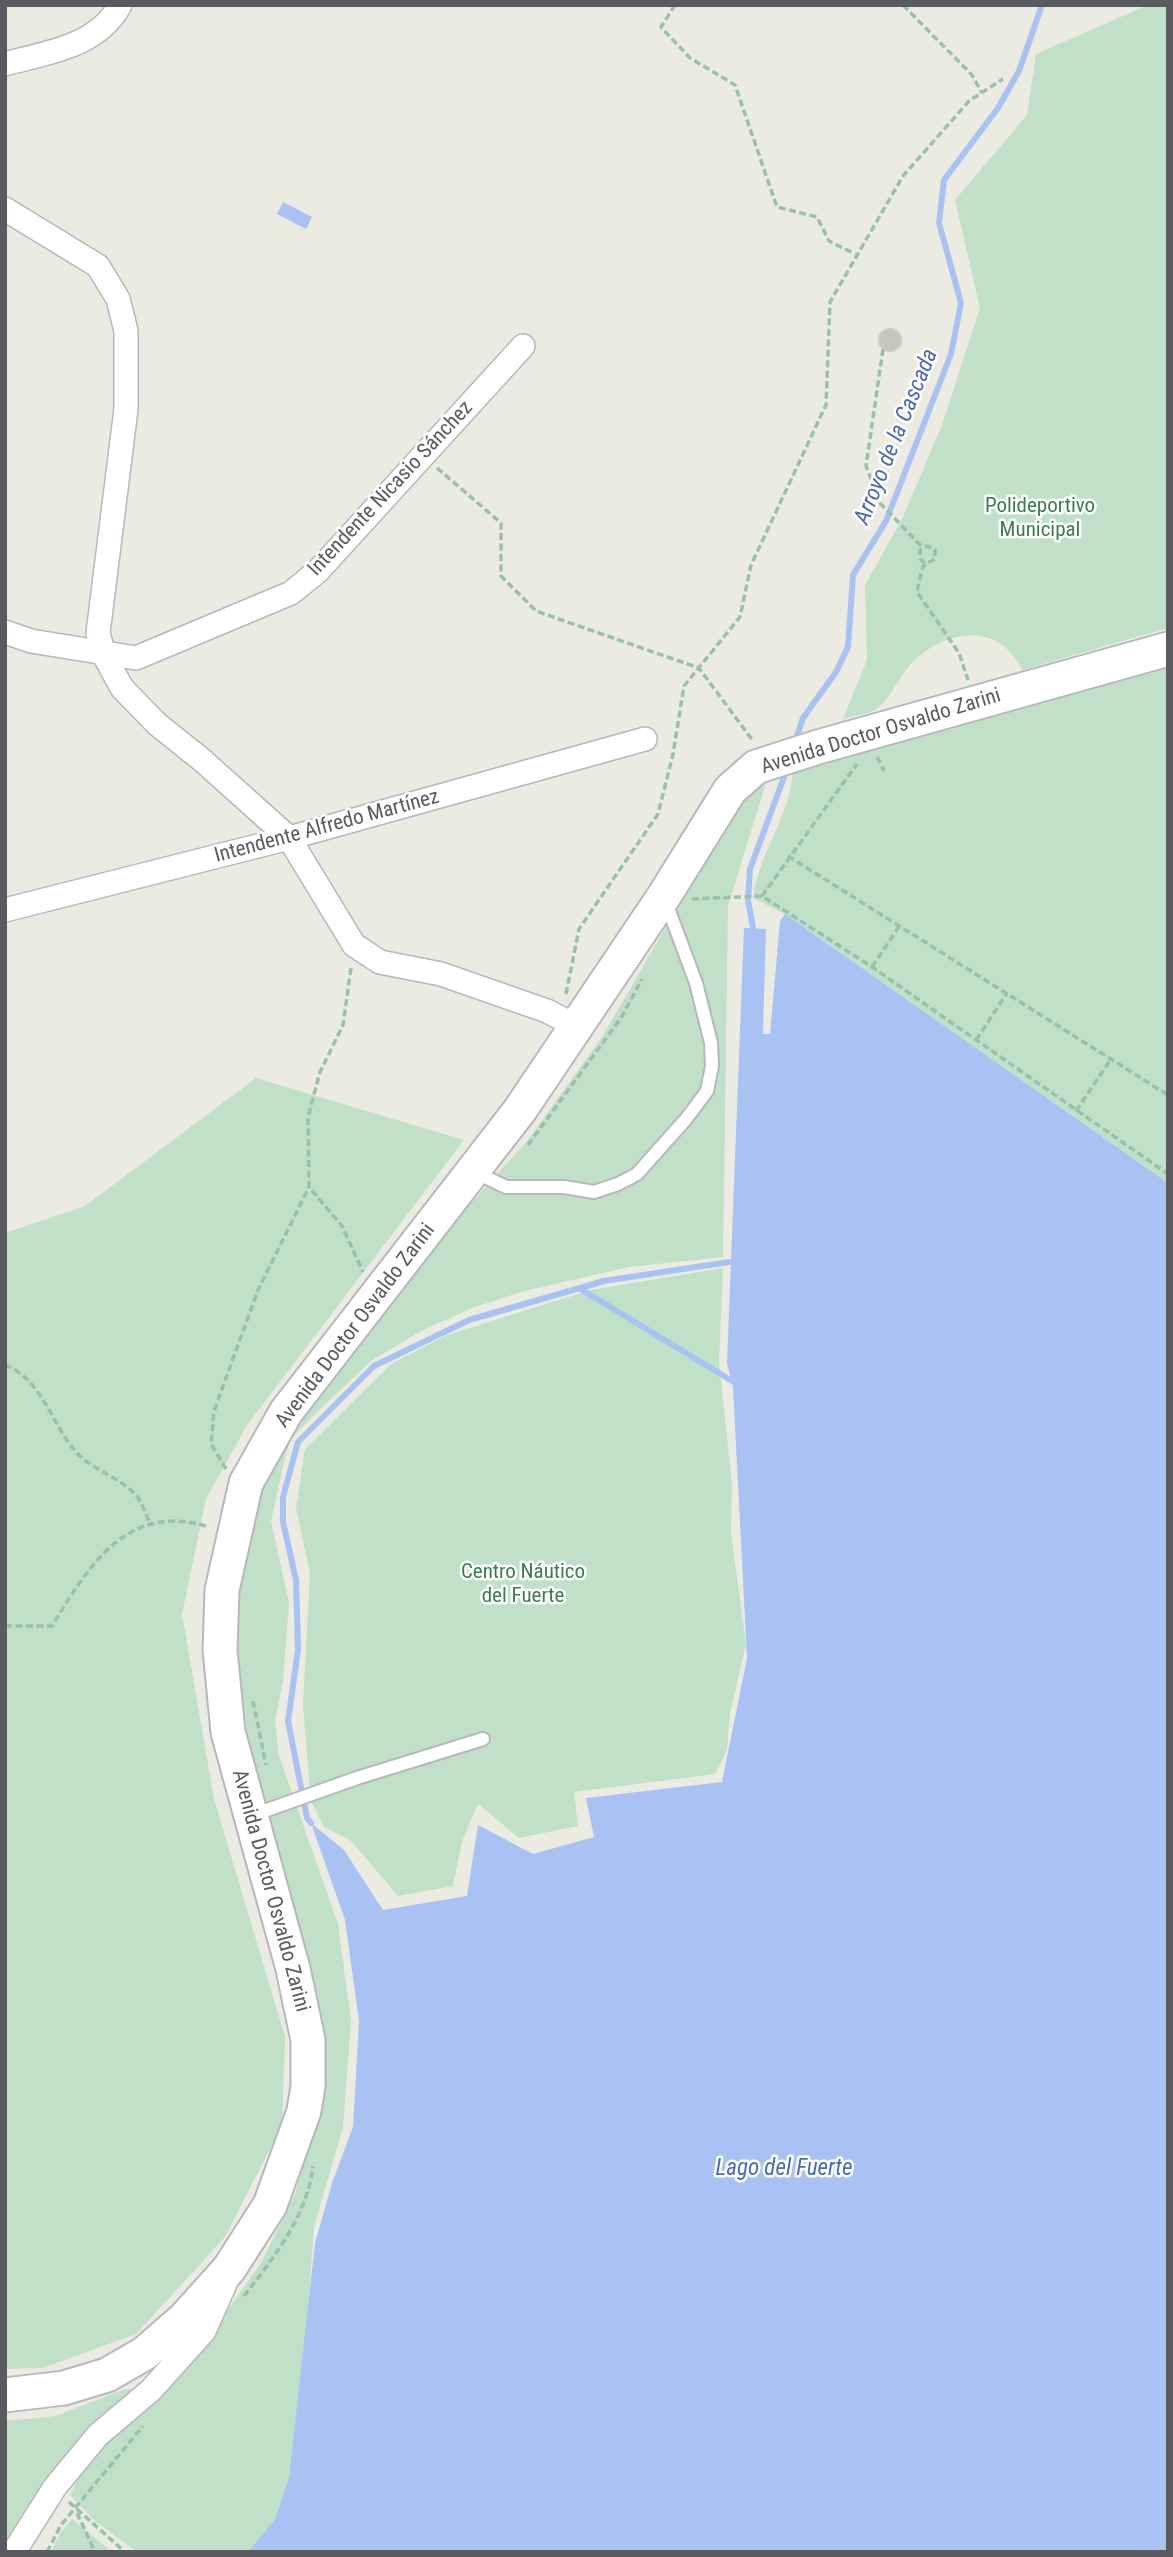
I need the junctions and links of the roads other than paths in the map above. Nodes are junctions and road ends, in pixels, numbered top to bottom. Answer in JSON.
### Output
{"nodes":[{"id":1,"x":120,"y":5,"type":"edge"},
{"id":2,"x":5,"y":64,"type":"edge"},
{"id":3,"x":5,"y":209,"type":"edge"},
{"id":4,"x":523,"y":346,"type":"dead end"},
{"id":5,"x":5,"y":632,"type":"edge"},
{"id":6,"x":1168,"y":649,"type":"edge"},
{"id":7,"x":104,"y":655,"type":"junction"},
{"id":8,"x":645,"y":739,"type":"dead end"},
{"id":9,"x":289,"y":838,"type":"junction"},
{"id":10,"x":678,"y":893,"type":"junction"},
{"id":11,"x":7,"y":911,"type":"edge"},
{"id":12,"x":576,"y":1026,"type":"junction"},
{"id":13,"x":485,"y":1177,"type":"junction"},
{"id":14,"x":483,"y":1739,"type":"dead end"},
{"id":15,"x":267,"y":1811,"type":"junction"},
{"id":16,"x":240,"y":2253,"type":"junction"},
{"id":17,"x":5,"y":2395,"type":"edge"},
{"id":18,"x":15,"y":2552,"type":"edge"}],
"edges":[{"from":1,"to":2,"type":"street"},
{"from":3,"to":7,"type":"street"},
{"from":4,"to":7,"type":"street","name":"Intendente Nicasio Sánchez"},
{"from":5,"to":7,"type":"street","name":"Intendente Nicasio Sánchez"},
{"from":6,"to":10,"type":"main road","name":"Avenida Doctor Osvaldo Zarini"},
{"from":7,"to":9,"type":"street"},
{"from":8,"to":9,"type":"street","name":"Intendente Alfredo Martínez"},
{"from":9,"to":11,"type":"street","name":"Intendente Alfredo Martínez"},
{"from":9,"to":12,"type":"street"},
{"from":10,"to":12,"type":"main road","name":"Avenida Doctor Osvaldo Zarini"},
{"from":10,"to":13,"type":"lane"},
{"from":12,"to":13,"type":"main road","name":"Avenida Doctor Osvaldo Zarini"},
{"from":13,"to":15,"type":"main road","name":"Avenida Doctor Osvaldo Zarini"},
{"from":14,"to":15,"type":"lane"},
{"from":15,"to":16,"type":"main road","name":"Avenida Doctor Osvaldo Zarini"},
{"from":16,"to":17,"type":"main road"},
{"from":16,"to":18,"type":"street","name":"Avenida Doctor Osvaldo Zarini"}]}
